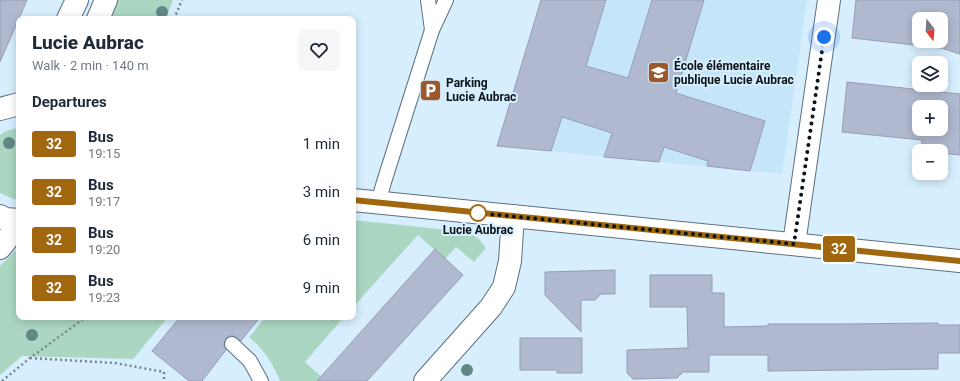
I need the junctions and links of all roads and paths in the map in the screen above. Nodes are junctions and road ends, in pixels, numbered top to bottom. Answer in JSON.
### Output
{"nodes":[{"id":1,"x":77,"y":0,"type":"edge"},
{"id":2,"x":106,"y":0,"type":"edge"},
{"id":3,"x":182,"y":0,"type":"edge"},
{"id":4,"x":428,"y":0,"type":"edge"},
{"id":5,"x":446,"y":0,"type":"edge"},
{"id":6,"x":829,"y":0,"type":"edge"},
{"id":7,"x":69,"y":16,"type":"edge"},
{"id":8,"x":99,"y":16,"type":"edge"},
{"id":9,"x":175,"y":16,"type":"edge"},
{"id":10,"x":432,"y":30,"type":"junction"},
{"id":11,"x":16,"y":105,"type":"edge"},
{"id":12,"x":0,"y":109,"type":"edge"},
{"id":13,"x":356,"y":200,"type":"edge"},
{"id":14,"x":378,"y":203,"type":"junction"},
{"id":15,"x":0,"y":216,"type":"edge"},
{"id":16,"x":513,"y":216,"type":"junction"},
{"id":17,"x":16,"y":220,"type":"edge"},
{"id":18,"x":16,"y":228,"type":"edge"},
{"id":19,"x":794,"y":244,"type":"junction"},
{"id":20,"x":0,"y":248,"type":"edge"},
{"id":21,"x":960,"y":261,"type":"edge"},
{"id":22,"x":82,"y":320,"type":"edge"},
{"id":23,"x":232,"y":344,"type":"dead end"},
{"id":24,"x":30,"y":358,"type":"junction"},
{"id":25,"x":2,"y":381,"type":"edge"},
{"id":26,"x":164,"y":381,"type":"edge"},
{"id":27,"x":262,"y":381,"type":"edge"},
{"id":28,"x":424,"y":381,"type":"edge"}],
"edges":[{"from":1,"to":7,"type":"street"},
{"from":2,"to":8,"type":"street"},
{"from":3,"to":9,"type":"path"},
{"from":4,"to":10,"type":"lane"},
{"from":5,"to":10,"type":"lane"},
{"from":6,"to":19,"type":"street"},
{"from":10,"to":14,"type":"lane"},
{"from":11,"to":12,"type":"street"},
{"from":13,"to":14,"type":"street"},
{"from":14,"to":16,"type":"street"},
{"from":15,"to":17,"type":"street"},
{"from":16,"to":19,"type":"street"},
{"from":16,"to":28,"type":"street"},
{"from":18,"to":20,"type":"street"},
{"from":19,"to":21,"type":"street"},
{"from":22,"to":24,"type":"path"},
{"from":23,"to":27,"type":"lane"},
{"from":24,"to":25,"type":"path"},
{"from":24,"to":26,"type":"path"}]}
